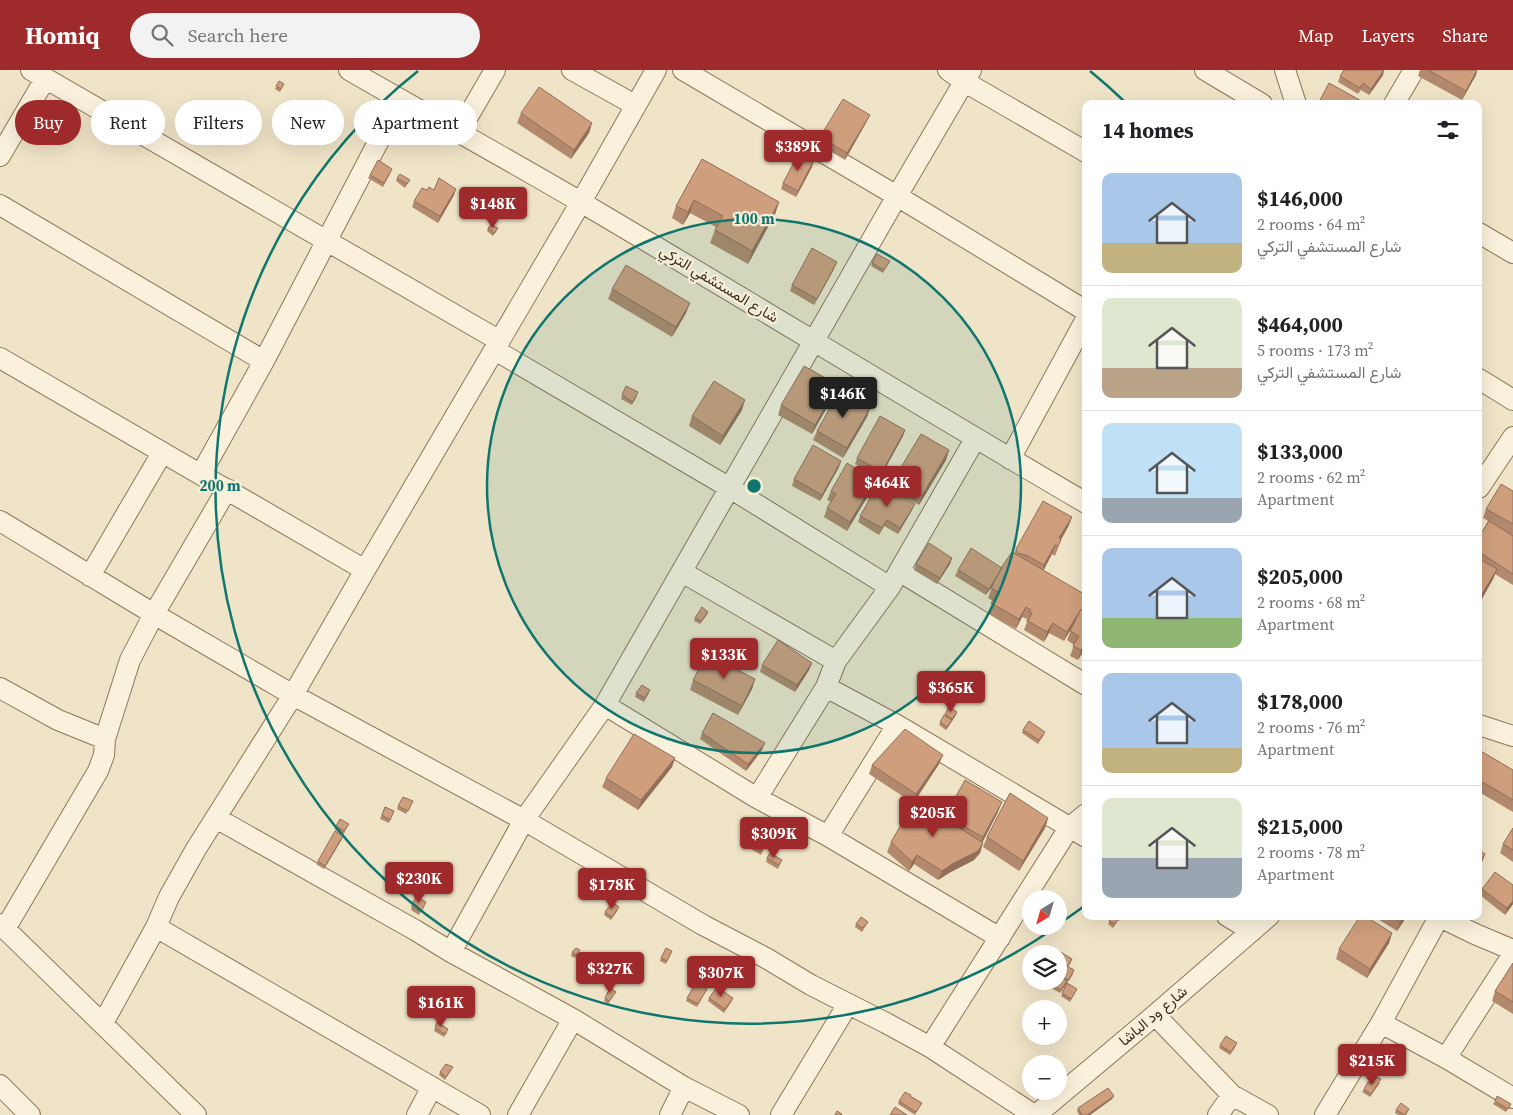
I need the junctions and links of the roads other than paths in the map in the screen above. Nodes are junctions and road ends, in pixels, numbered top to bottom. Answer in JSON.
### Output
{"nodes":[{"id":1,"x":349,"y":70,"type":"edge"},
{"id":2,"x":495,"y":70,"type":"edge"},
{"id":3,"x":572,"y":70,"type":"edge"},
{"id":4,"x":656,"y":70,"type":"edge"},
{"id":5,"x":684,"y":70,"type":"edge"},
{"id":6,"x":948,"y":70,"type":"edge"},
{"id":7,"x":1206,"y":70,"type":"edge"},
{"id":8,"x":1285,"y":70,"type":"edge"},
{"id":9,"x":1414,"y":70,"type":"edge"},
{"id":10,"x":38,"y":74,"type":"edge"},
{"id":11,"x":968,"y":76,"type":"edge"},
{"id":12,"x":400,"y":100,"type":"edge"},
{"id":13,"x":1255,"y":100,"type":"edge"},
{"id":14,"x":1295,"y":100,"type":"edge"},
{"id":15,"x":1396,"y":100,"type":"edge"},
{"id":16,"x":477,"y":101,"type":"edge"},
{"id":17,"x":635,"y":106,"type":"junction"},
{"id":18,"x":477,"y":142,"type":"edge"},
{"id":19,"x":377,"y":145,"type":"edge"},
{"id":20,"x":1082,"y":149,"type":"edge"},
{"id":21,"x":0,"y":156,"type":"edge"},
{"id":22,"x":897,"y":196,"type":"junction"},
{"id":23,"x":581,"y":202,"type":"junction"},
{"id":24,"x":0,"y":205,"type":"edge"},
{"id":25,"x":1482,"y":235,"type":"edge"},
{"id":26,"x":328,"y":241,"type":"junction"},
{"id":27,"x":1513,"y":254,"type":"edge"},
{"id":28,"x":1082,"y":309,"type":"edge"},
{"id":29,"x":1082,"y":326,"type":"edge"},
{"id":30,"x":815,"y":341,"type":"junction"},
{"id":31,"x":498,"y":346,"type":"junction"},
{"id":32,"x":0,"y":358,"type":"edge"},
{"id":33,"x":264,"y":361,"type":"junction"},
{"id":34,"x":1482,"y":381,"type":"edge"},
{"id":35,"x":1513,"y":400,"type":"edge"},
{"id":36,"x":1513,"y":437,"type":"edge"},
{"id":37,"x":975,"y":438,"type":"junction"},
{"id":38,"x":162,"y":453,"type":"junction"},
{"id":39,"x":1010,"y":459,"type":"junction"},
{"id":40,"x":201,"y":474,"type":"junction"},
{"id":41,"x":1482,"y":484,"type":"edge"},
{"id":42,"x":730,"y":488,"type":"junction"},
{"id":43,"x":227,"y":489,"type":"junction"},
{"id":44,"x":1082,"y":501,"type":"edge"},
{"id":45,"x":0,"y":521,"type":"edge"},
{"id":46,"x":365,"y":570,"type":"junction"},
{"id":47,"x":682,"y":572,"type":"junction"},
{"id":48,"x":90,"y":576,"type":"junction"},
{"id":49,"x":894,"y":579,"type":"junction"},
{"id":50,"x":154,"y":614,"type":"junction"},
{"id":51,"x":836,"y":661,"type":"junction"},
{"id":52,"x":1082,"y":683,"type":"edge"},
{"id":53,"x":826,"y":687,"type":"junction"},
{"id":54,"x":0,"y":688,"type":"edge"},
{"id":55,"x":293,"y":695,"type":"junction"},
{"id":56,"x":605,"y":705,"type":"junction"},
{"id":57,"x":897,"y":725,"type":"junction"},
{"id":58,"x":1482,"y":727,"type":"edge"},
{"id":59,"x":1513,"y":736,"type":"edge"},
{"id":60,"x":105,"y":739,"type":"junction"},
{"id":61,"x":757,"y":798,"type":"junction"},
{"id":62,"x":216,"y":818,"type":"junction"},
{"id":63,"x":524,"y":820,"type":"junction"},
{"id":64,"x":1078,"y":832,"type":"edge"},
{"id":65,"x":828,"y":836,"type":"junction"},
{"id":66,"x":1234,"y":920,"type":"edge"},
{"id":67,"x":1264,"y":920,"type":"edge"},
{"id":68,"x":1437,"y":920,"type":"edge"},
{"id":69,"x":1446,"y":920,"type":"edge"},
{"id":70,"x":3,"y":926,"type":"edge"},
{"id":71,"x":156,"y":927,"type":"junction"},
{"id":72,"x":1252,"y":931,"type":"junction"},
{"id":73,"x":1000,"y":938,"type":"junction"},
{"id":74,"x":1513,"y":950,"type":"edge"},
{"id":75,"x":451,"y":952,"type":"junction"},
{"id":76,"x":1513,"y":954,"type":"edge"},
{"id":77,"x":848,"y":1004,"type":"junction"},
{"id":78,"x":1155,"y":1015,"type":"junction"},
{"id":79,"x":573,"y":1018,"type":"junction"},
{"id":80,"x":103,"y":1023,"type":"junction"},
{"id":81,"x":1381,"y":1023,"type":"junction"},
{"id":82,"x":930,"y":1047,"type":"junction"},
{"id":83,"x":1446,"y":1058,"type":"junction"},
{"id":84,"x":0,"y":1084,"type":"edge"},
{"id":85,"x":432,"y":1087,"type":"junction"},
{"id":86,"x":684,"y":1087,"type":"junction"},
{"id":87,"x":1232,"y":1095,"type":"junction"},
{"id":88,"x":1513,"y":1098,"type":"edge"},
{"id":89,"x":185,"y":1111,"type":"edge"},
{"id":90,"x":30,"y":1115,"type":"edge"},
{"id":91,"x":417,"y":1115,"type":"edge"},
{"id":92,"x":480,"y":1115,"type":"edge"},
{"id":93,"x":518,"y":1115,"type":"edge"},
{"id":94,"x":670,"y":1115,"type":"edge"},
{"id":95,"x":739,"y":1115,"type":"edge"},
{"id":96,"x":781,"y":1115,"type":"edge"},
{"id":97,"x":1035,"y":1115,"type":"edge"},
{"id":98,"x":1218,"y":1115,"type":"edge"},
{"id":99,"x":1268,"y":1115,"type":"edge"},
{"id":100,"x":1325,"y":1115,"type":"edge"}],
"edges":[{"from":1,"to":12,"type":"street","name":"شارع المستشفي التركي"},
{"from":2,"to":16,"type":"street"},
{"from":3,"to":17,"type":"street"},
{"from":4,"to":17,"type":"street"},
{"from":5,"to":22,"type":"street"},
{"from":6,"to":11,"type":"street"},
{"from":7,"to":13,"type":"street"},
{"from":8,"to":14,"type":"street"},
{"from":9,"to":15,"type":"street"},
{"from":10,"to":21,"type":"street"},
{"from":10,"to":26,"type":"street"},
{"from":11,"to":20,"type":"street"},
{"from":11,"to":22,"type":"street"},
{"from":17,"to":23,"type":"street"},
{"from":18,"to":23,"type":"street","name":"شارع المستشفي التركي"},
{"from":19,"to":26,"type":"street"},
{"from":22,"to":28,"type":"street"},
{"from":22,"to":30,"type":"street"},
{"from":23,"to":30,"type":"street","name":"شارع المستشفي التركي"},
{"from":23,"to":31,"type":"street"},
{"from":24,"to":33,"type":"street"},
{"from":25,"to":27,"type":"street"},
{"from":26,"to":31,"type":"street"},
{"from":26,"to":33,"type":"street"},
{"from":29,"to":39,"type":"street"},
{"from":30,"to":37,"type":"street","name":"شارع المستشفي التركي"},
{"from":30,"to":42,"type":"street"},
{"from":31,"to":42,"type":"street"},
{"from":31,"to":46,"type":"street"},
{"from":32,"to":38,"type":"street"},
{"from":33,"to":40,"type":"street"},
{"from":34,"to":35,"type":"street"},
{"from":36,"to":41,"type":"street"},
{"from":37,"to":39,"type":"street","name":"شارع المستشفي التركي"},
{"from":37,"to":49,"type":"street"},
{"from":38,"to":40,"type":"street"},
{"from":38,"to":48,"type":"street"},
{"from":39,"to":44,"type":"street","name":"شارع المستشفي التركي"},
{"from":40,"to":43,"type":"street"},
{"from":42,"to":47,"type":"street"},
{"from":42,"to":49,"type":"street"},
{"from":43,"to":46,"type":"street"},
{"from":43,"to":50,"type":"street"},
{"from":45,"to":48,"type":"street"},
{"from":46,"to":55,"type":"street"},
{"from":47,"to":51,"type":"street"},
{"from":47,"to":56,"type":"street"},
{"from":48,"to":50,"type":"street"},
{"from":49,"to":51,"type":"street"},
{"from":49,"to":52,"type":"street"},
{"from":50,"to":55,"type":"street"},
{"from":50,"to":60,"type":"street"},
{"from":51,"to":53,"type":"street"},
{"from":53,"to":57,"type":"street"},
{"from":53,"to":61,"type":"street"},
{"from":54,"to":60,"type":"street"},
{"from":55,"to":62,"type":"street"},
{"from":55,"to":63,"type":"street"},
{"from":56,"to":61,"type":"street"},
{"from":56,"to":63,"type":"street"},
{"from":57,"to":64,"type":"street"},
{"from":57,"to":65,"type":"street"},
{"from":58,"to":59,"type":"street"},
{"from":60,"to":70,"type":"street"},
{"from":61,"to":65,"type":"street"},
{"from":62,"to":71,"type":"street"},
{"from":62,"to":75,"type":"street"},
{"from":63,"to":75,"type":"street"},
{"from":63,"to":77,"type":"street"},
{"from":64,"to":73,"type":"street"},
{"from":65,"to":73,"type":"street"},
{"from":66,"to":72,"type":"street"},
{"from":67,"to":72,"type":"street","name":"شارع ود الباشا"},
{"from":68,"to":81,"type":"street"},
{"from":69,"to":74,"type":"street"},
{"from":70,"to":80,"type":"street"},
{"from":71,"to":80,"type":"street"},
{"from":71,"to":85,"type":"street"},
{"from":72,"to":78,"type":"street","name":"شارع ود الباشا"},
{"from":73,"to":82,"type":"street"},
{"from":75,"to":79,"type":"street"},
{"from":76,"to":83,"type":"street"},
{"from":77,"to":82,"type":"street"},
{"from":77,"to":96,"type":"street"},
{"from":78,"to":87,"type":"street"},
{"from":78,"to":97,"type":"street","name":"شارع ود الباشا"},
{"from":79,"to":86,"type":"street"},
{"from":79,"to":93,"type":"street"},
{"from":80,"to":89,"type":"street"},
{"from":81,"to":83,"type":"street"},
{"from":81,"to":100,"type":"street"},
{"from":82,"to":97,"type":"street"},
{"from":83,"to":88,"type":"street"},
{"from":84,"to":90,"type":"street"},
{"from":85,"to":91,"type":"street"},
{"from":85,"to":92,"type":"street"},
{"from":86,"to":94,"type":"street"},
{"from":86,"to":95,"type":"street"},
{"from":87,"to":98,"type":"street"},
{"from":87,"to":99,"type":"street"}]}
